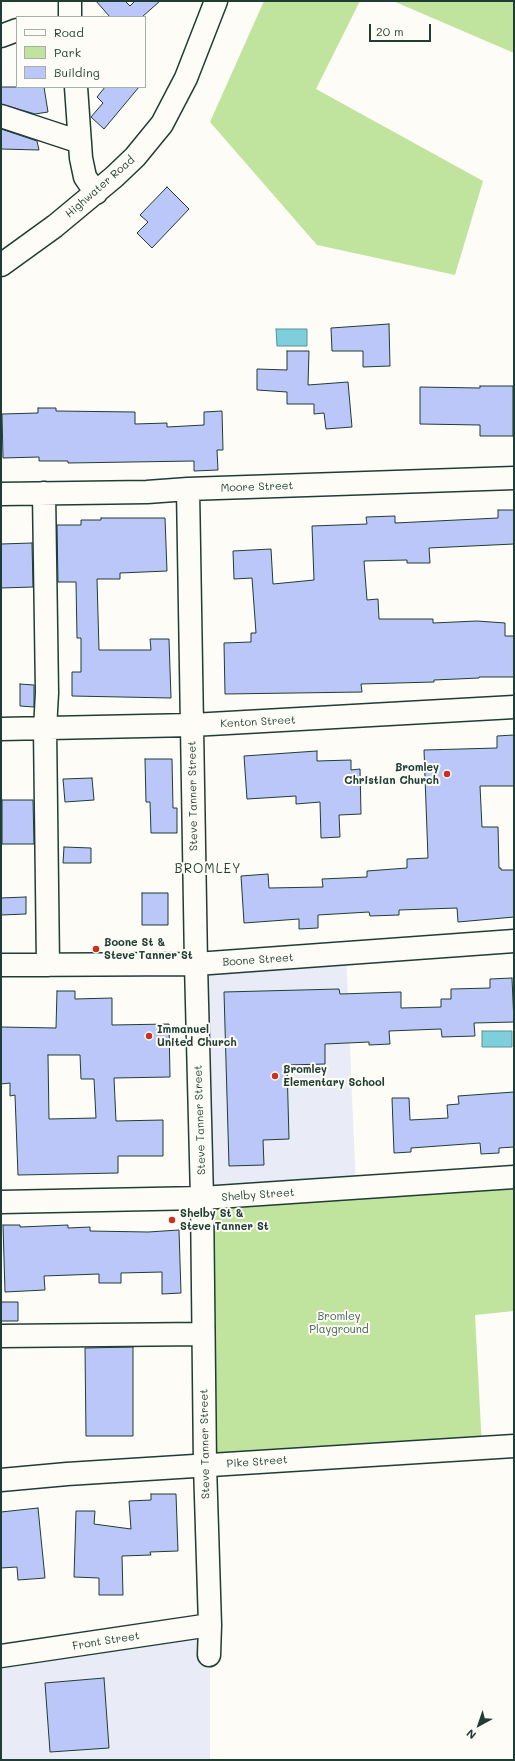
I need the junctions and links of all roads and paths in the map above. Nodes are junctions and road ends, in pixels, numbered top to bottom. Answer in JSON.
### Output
{"nodes":[{"id":1,"x":216,"y":1,"type":"edge"},
{"id":2,"x":16,"y":30,"type":"edge"},
{"id":3,"x":1,"y":36,"type":"edge"},
{"id":4,"x":76,"y":88,"type":"edge"},
{"id":5,"x":1,"y":116,"type":"edge"},
{"id":6,"x":80,"y":142,"type":"junction"},
{"id":7,"x":96,"y":193,"type":"junction"},
{"id":8,"x":1,"y":265,"type":"edge"},
{"id":9,"x":514,"y":478,"type":"edge"},
{"id":10,"x":188,"y":489,"type":"junction"},
{"id":11,"x":44,"y":493,"type":"junction"},
{"id":12,"x":1,"y":494,"type":"edge"},
{"id":13,"x":514,"y":707,"type":"edge"},
{"id":14,"x":192,"y":725,"type":"junction"},
{"id":15,"x":1,"y":729,"type":"edge"},
{"id":16,"x":45,"y":729,"type":"junction"},
{"id":17,"x":514,"y":941,"type":"edge"},
{"id":18,"x":196,"y":964,"type":"junction"},
{"id":19,"x":48,"y":965,"type":"junction"},
{"id":20,"x":1,"y":966,"type":"edge"},
{"id":21,"x":514,"y":1177,"type":"edge"},
{"id":22,"x":202,"y":1198,"type":"junction"},
{"id":23,"x":1,"y":1202,"type":"edge"},
{"id":24,"x":203,"y":1334,"type":"junction"},
{"id":25,"x":1,"y":1336,"type":"edge"},
{"id":26,"x":514,"y":1446,"type":"edge"},
{"id":27,"x":205,"y":1465,"type":"junction"},
{"id":28,"x":1,"y":1480,"type":"edge"},
{"id":29,"x":210,"y":1625,"type":"junction"},
{"id":30,"x":210,"y":1655,"type":"dead end"},
{"id":31,"x":1,"y":1656,"type":"edge"}],
"edges":[{"from":1,"to":7,"type":"street","name":"Highwater Road"},
{"from":2,"to":3,"type":"street"},
{"from":4,"to":6,"type":"street"},
{"from":5,"to":6,"type":"street"},
{"from":6,"to":7,"type":"street"},
{"from":7,"to":8,"type":"street","name":"Highwater Road"},
{"from":9,"to":10,"type":"street","name":"Moore Street"},
{"from":10,"to":11,"type":"street","name":"Moore Street"},
{"from":10,"to":14,"type":"street","name":"Steve Tanner Street"},
{"from":11,"to":12,"type":"street","name":"Moore Street"},
{"from":11,"to":16,"type":"street"},
{"from":13,"to":14,"type":"street","name":"Kenton Street"},
{"from":14,"to":16,"type":"street","name":"Kenton Street"},
{"from":14,"to":18,"type":"street","name":"Steve Tanner Street"},
{"from":15,"to":16,"type":"street","name":"Kenton Street"},
{"from":16,"to":19,"type":"street"},
{"from":17,"to":18,"type":"street","name":"Boone Street"},
{"from":18,"to":19,"type":"street","name":"Boone Street"},
{"from":18,"to":22,"type":"street","name":"Steve Tanner Street"},
{"from":19,"to":20,"type":"street","name":"Boone Street"},
{"from":21,"to":22,"type":"street","name":"Shelby Street"},
{"from":22,"to":23,"type":"street","name":"Shelby Street"},
{"from":22,"to":24,"type":"street","name":"Steve Tanner Street"},
{"from":24,"to":25,"type":"street"},
{"from":24,"to":27,"type":"street","name":"Steve Tanner Street"},
{"from":26,"to":27,"type":"street","name":"Pike Street"},
{"from":27,"to":28,"type":"street","name":"Pike Street"},
{"from":27,"to":29,"type":"street","name":"Steve Tanner Street"},
{"from":29,"to":30,"type":"street","name":"Steve Tanner Street"},
{"from":29,"to":31,"type":"street","name":"Front Street"}]}
